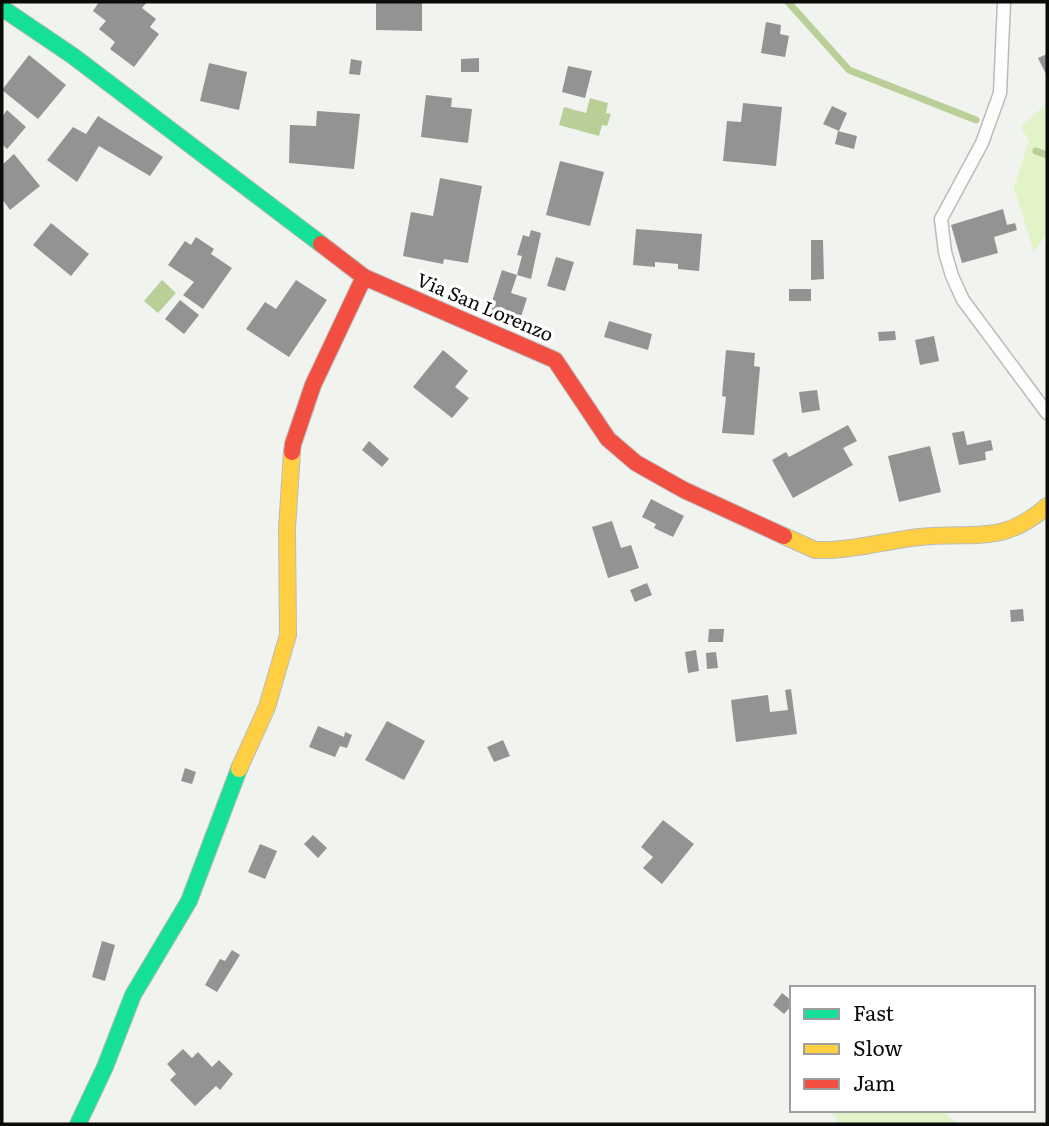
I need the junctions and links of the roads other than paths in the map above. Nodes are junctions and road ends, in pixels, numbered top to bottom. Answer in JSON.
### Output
{"nodes":[{"id":1,"x":1004,"y":2,"type":"edge"},
{"id":2,"x":2,"y":8,"type":"edge"},
{"id":3,"x":364,"y":277,"type":"junction"},
{"id":4,"x":1047,"y":413,"type":"edge"},
{"id":5,"x":1047,"y":506,"type":"edge"},
{"id":6,"x":78,"y":1124,"type":"edge"}],
"edges":[{"from":1,"to":4,"type":"lane"},
{"from":2,"to":3,"type":"street","name":"Via San Lorenzo"},
{"from":3,"to":5,"type":"street","name":"Via San Lorenzo"},
{"from":3,"to":6,"type":"street"}]}
